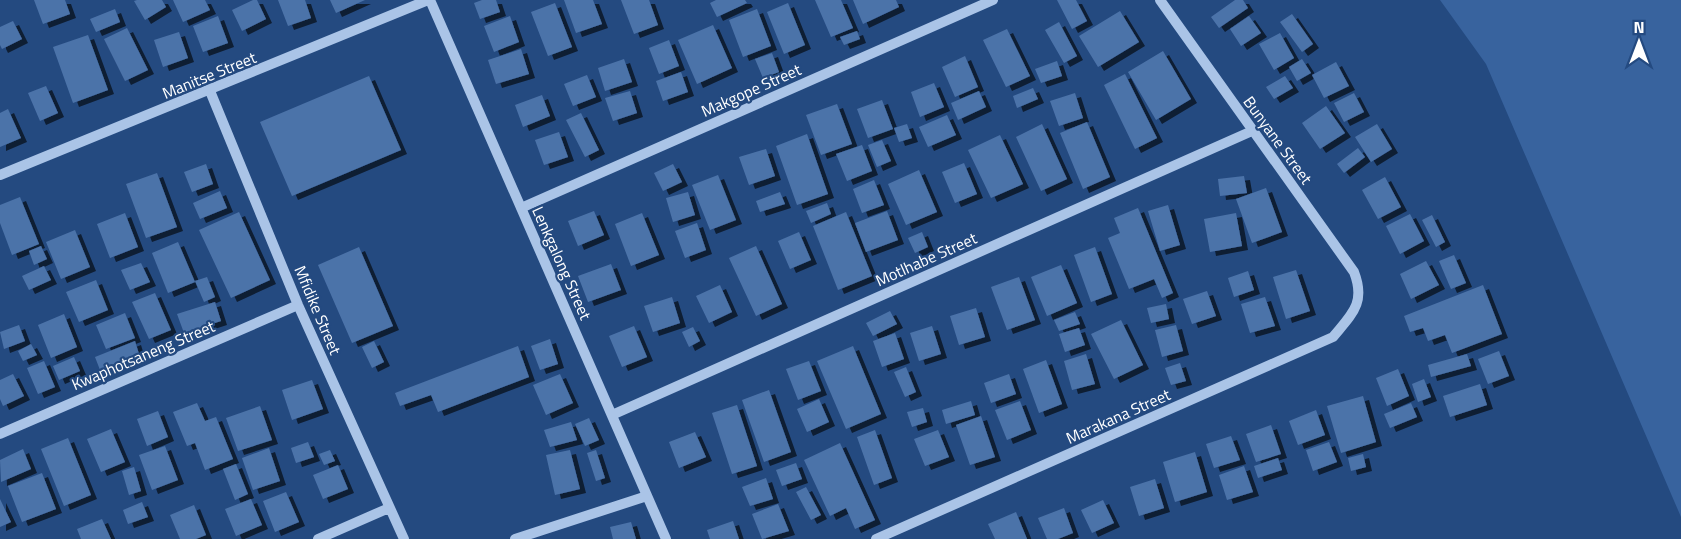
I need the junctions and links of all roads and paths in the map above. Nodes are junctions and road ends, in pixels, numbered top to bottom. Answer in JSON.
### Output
{"nodes":[{"id":1,"x":429,"y":0,"type":"edge"},
{"id":2,"x":993,"y":0,"type":"edge"},
{"id":3,"x":1160,"y":0,"type":"edge"},
{"id":4,"x":210,"y":91,"type":"junction"},
{"id":5,"x":1252,"y":131,"type":"junction"},
{"id":6,"x":0,"y":176,"type":"edge"},
{"id":7,"x":521,"y":208,"type":"junction"},
{"id":8,"x":1358,"y":302,"type":"joint"},
{"id":9,"x":298,"y":305,"type":"junction"},
{"id":10,"x":612,"y":415,"type":"junction"},
{"id":11,"x":0,"y":434,"type":"edge"},
{"id":12,"x":647,"y":496,"type":"junction"},
{"id":13,"x":389,"y":508,"type":"junction"},
{"id":14,"x":318,"y":539,"type":"edge"},
{"id":15,"x":404,"y":539,"type":"edge"},
{"id":16,"x":515,"y":539,"type":"edge"},
{"id":17,"x":666,"y":539,"type":"edge"},
{"id":18,"x":876,"y":539,"type":"edge"}],
"edges":[{"from":1,"to":4,"type":"street","name":"Manitse Street"},
{"from":1,"to":7,"type":"street","name":"Lenkgalong Street"},
{"from":2,"to":7,"type":"street","name":"Makgope Street"},
{"from":3,"to":5,"type":"street","name":"Bunyane Street"},
{"from":4,"to":6,"type":"street","name":"Manitse Street"},
{"from":4,"to":9,"type":"street","name":"Mfidike Street"},
{"from":5,"to":8,"type":"street","name":"Bunyane Street"},
{"from":5,"to":10,"type":"street","name":"Motlhabe Street"},
{"from":7,"to":10,"type":"street","name":"Lenkgalong Street"},
{"from":8,"to":18,"type":"street","name":"Marakana Street"},
{"from":9,"to":11,"type":"street","name":"Kwaphotsaneng Street"},
{"from":9,"to":13,"type":"street","name":"Mfidike Street"},
{"from":10,"to":12,"type":"street","name":"Lenkgalong Street"},
{"from":12,"to":16,"type":"street"},
{"from":12,"to":17,"type":"street","name":"Lenkgalong Street"},
{"from":13,"to":14,"type":"street"},
{"from":13,"to":15,"type":"street","name":"Mfidike Street"}]}
